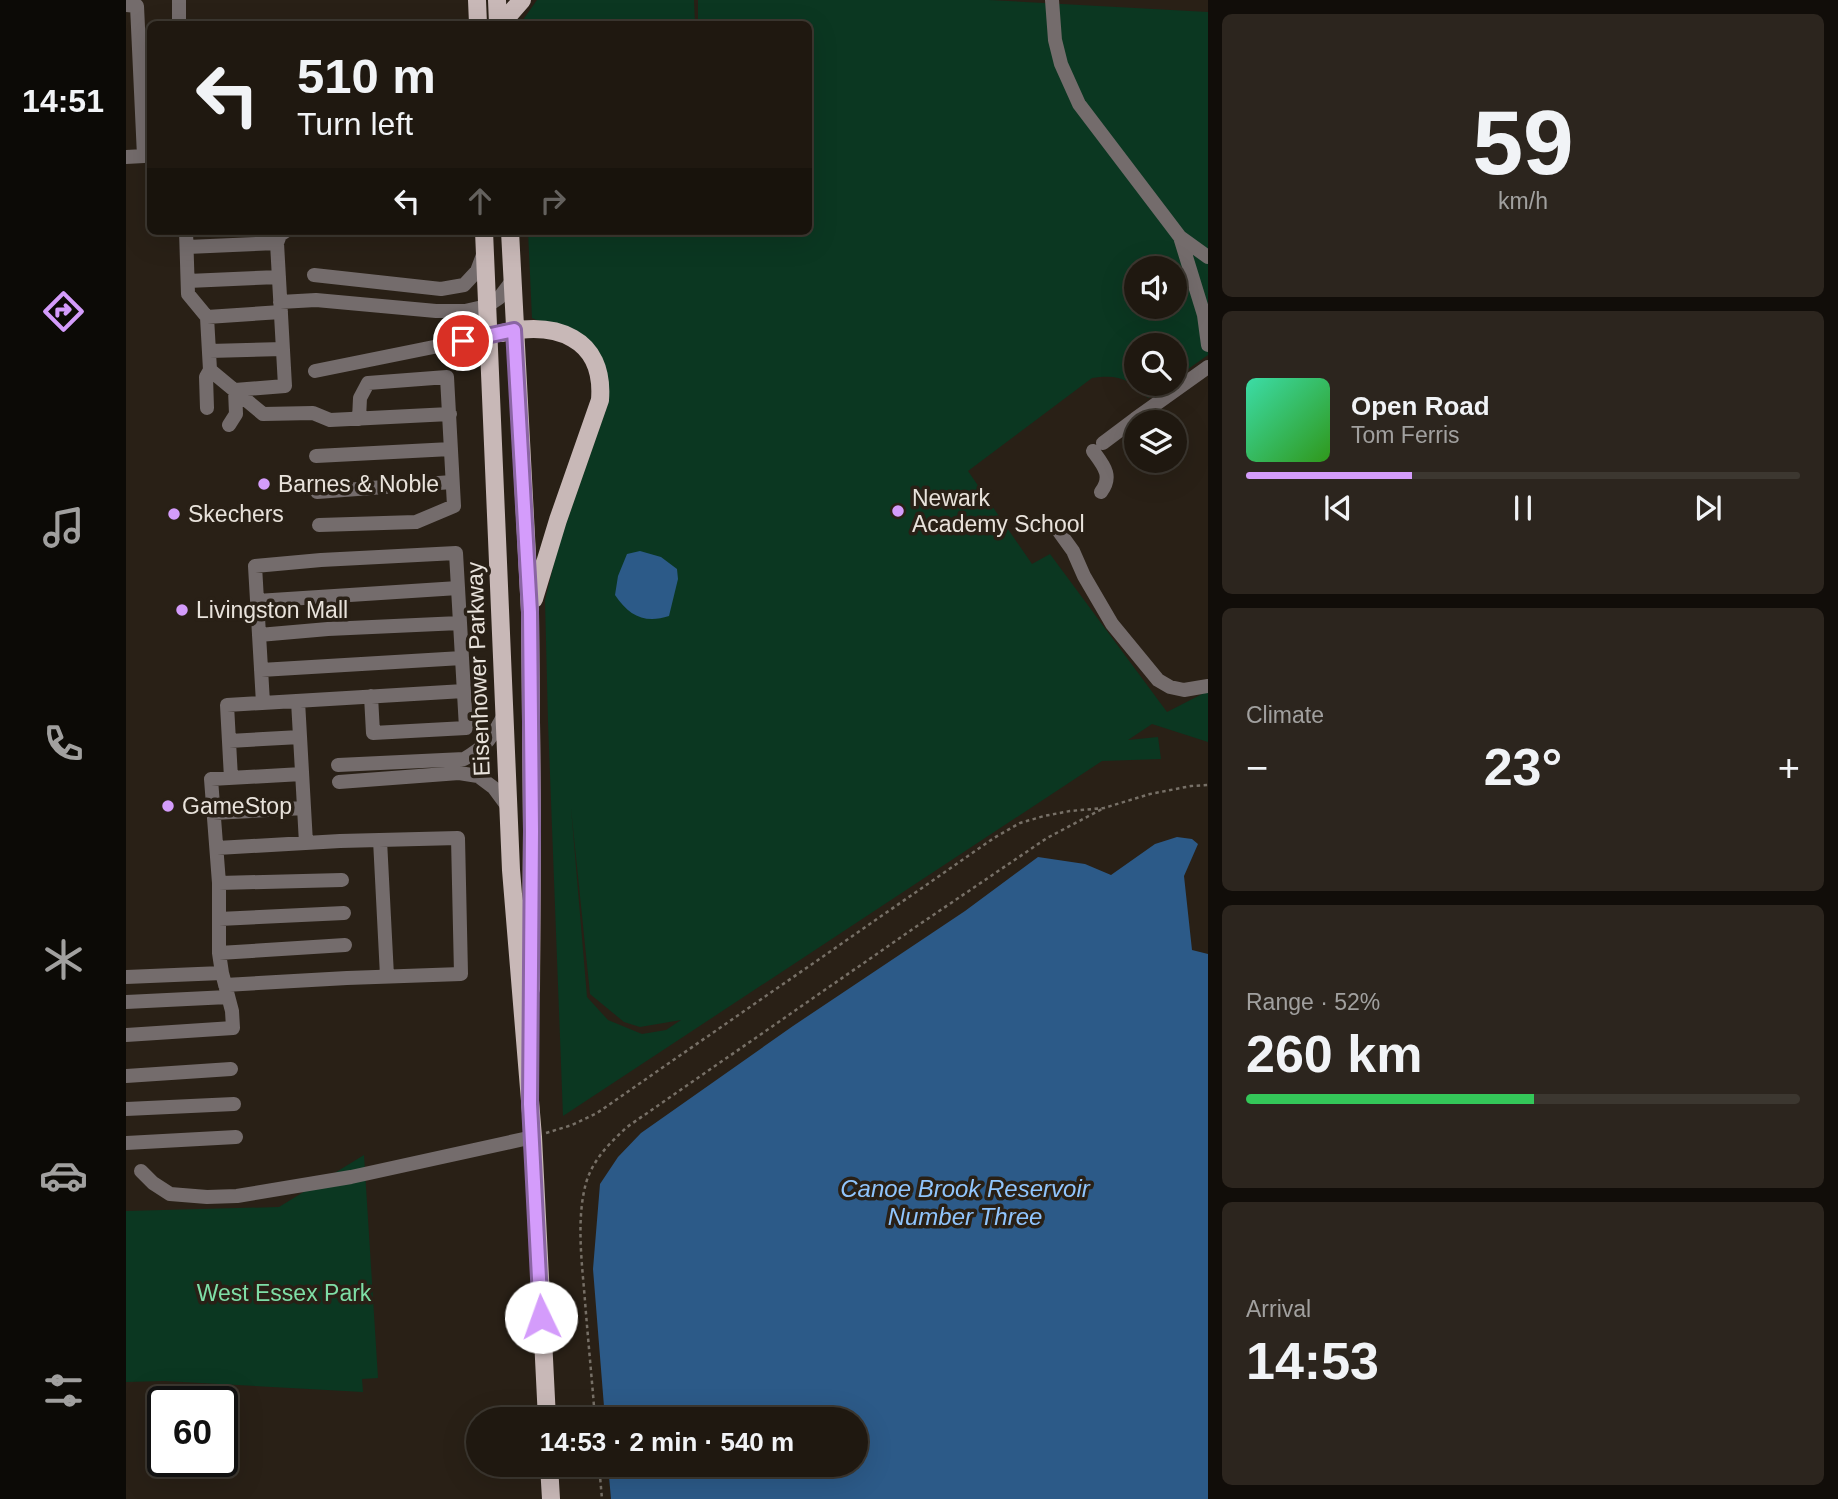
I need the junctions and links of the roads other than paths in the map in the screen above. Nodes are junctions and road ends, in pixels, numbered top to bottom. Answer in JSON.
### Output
{"nodes":[{"id":1,"x":179,"y":0,"type":"edge"},
{"id":2,"x":477,"y":0,"type":"edge"},
{"id":3,"x":497,"y":0,"type":"edge"},
{"id":4,"x":522,"y":0,"type":"edge"},
{"id":5,"x":1052,"y":0,"type":"edge"},
{"id":6,"x":126,"y":5,"type":"edge"},
{"id":7,"x":179,"y":21,"type":"edge"},
{"id":8,"x":478,"y":21,"type":"edge"},
{"id":9,"x":500,"y":21,"type":"edge"},
{"id":10,"x":503,"y":21,"type":"edge"},
{"id":11,"x":126,"y":157,"type":"edge"},
{"id":12,"x":186,"y":235,"type":"edge"},
{"id":13,"x":484,"y":235,"type":"edge"},
{"id":14,"x":510,"y":235,"type":"edge"},
{"id":15,"x":281,"y":237,"type":"edge"},
{"id":16,"x":1180,"y":237,"type":"junction"},
{"id":17,"x":187,"y":247,"type":"junction"},
{"id":18,"x":485,"y":251,"type":"junction"},
{"id":19,"x":1208,"y":257,"type":"edge"},
{"id":20,"x":314,"y":275,"type":"dead end"},
{"id":21,"x":279,"y":277,"type":"junction"},
{"id":22,"x":188,"y":281,"type":"junction"},
{"id":23,"x":512,"y":281,"type":"junction"},
{"id":24,"x":487,"y":306,"type":"junction"},
{"id":25,"x":281,"y":307,"type":"junction"},
{"id":26,"x":207,"y":317,"type":"junction"},
{"id":27,"x":514,"y":330,"type":"junction"},
{"id":28,"x":488,"y":336,"type":"junction"},
{"id":29,"x":1208,"y":345,"type":"edge"},
{"id":30,"x":283,"y":349,"type":"junction"},
{"id":31,"x":209,"y":351,"type":"junction"},
{"id":32,"x":1207,"y":369,"type":"edge"},
{"id":33,"x":209,"y":370,"type":"junction"},
{"id":34,"x":315,"y":372,"type":"dead end"},
{"id":35,"x":234,"y":390,"type":"junction"},
{"id":36,"x":207,"y":408,"type":"dead end"},
{"id":37,"x":450,"y":414,"type":"junction"},
{"id":38,"x":359,"y":419,"type":"junction"},
{"id":39,"x":229,"y":425,"type":"dead end"},
{"id":40,"x":451,"y":449,"type":"junction"},
{"id":41,"x":316,"y":456,"type":"dead end"},
{"id":42,"x":452,"y":482,"type":"junction"},
{"id":43,"x":317,"y":492,"type":"dead end"},
{"id":44,"x":1101,"y":492,"type":"dead end"},
{"id":45,"x":319,"y":524,"type":"dead end"},
{"id":46,"x":1055,"y":526,"type":"dead end"},
{"id":47,"x":458,"y":589,"type":"junction"},
{"id":48,"x":257,"y":601,"type":"junction"},
{"id":49,"x":530,"y":612,"type":"junction"},
{"id":50,"x":460,"y":623,"type":"junction"},
{"id":51,"x":259,"y":635,"type":"junction"},
{"id":52,"x":462,"y":658,"type":"junction"},
{"id":53,"x":261,"y":670,"type":"junction"},
{"id":54,"x":1208,"y":686,"type":"edge"},
{"id":55,"x":464,"y":691,"type":"junction"},
{"id":56,"x":371,"y":696,"type":"junction"},
{"id":57,"x":298,"y":701,"type":"junction"},
{"id":58,"x":263,"y":703,"type":"junction"},
{"id":59,"x":504,"y":715,"type":"junction"},
{"id":60,"x":300,"y":737,"type":"junction"},
{"id":61,"x":229,"y":741,"type":"junction"},
{"id":62,"x":338,"y":765,"type":"dead end"},
{"id":63,"x":302,"y":774,"type":"junction"},
{"id":64,"x":231,"y":778,"type":"junction"},
{"id":65,"x":339,"y":782,"type":"dead end"},
{"id":66,"x":508,"y":807,"type":"junction"},
{"id":67,"x":304,"y":808,"type":"junction"},
{"id":68,"x":213,"y":813,"type":"junction"},
{"id":69,"x":380,"y":840,"type":"junction"},
{"id":70,"x":306,"y":843,"type":"junction"},
{"id":71,"x":217,"y":848,"type":"junction"},
{"id":72,"x":342,"y":880,"type":"dead end"},
{"id":73,"x":219,"y":883,"type":"junction"},
{"id":74,"x":344,"y":914,"type":"dead end"},
{"id":75,"x":219,"y":919,"type":"junction"},
{"id":76,"x":345,"y":945,"type":"dead end"},
{"id":77,"x":219,"y":953,"type":"junction"},
{"id":78,"x":387,"y":976,"type":"junction"},
{"id":79,"x":126,"y":977,"type":"edge"},
{"id":80,"x":225,"y":985,"type":"junction"},
{"id":81,"x":126,"y":1002,"type":"edge"},
{"id":82,"x":126,"y":1035,"type":"edge"},
{"id":83,"x":231,"y":1069,"type":"dead end"},
{"id":84,"x":126,"y":1076,"type":"edge"},
{"id":85,"x":233,"y":1104,"type":"dead end"},
{"id":86,"x":530,"y":1104,"type":"junction"},
{"id":87,"x":126,"y":1109,"type":"edge"},
{"id":88,"x":236,"y":1137,"type":"dead end"},
{"id":89,"x":533,"y":1137,"type":"junction"},
{"id":90,"x":126,"y":1143,"type":"edge"},
{"id":91,"x":141,"y":1171,"type":"dead end"},
{"id":92,"x":546,"y":1407,"type":"edge"},
{"id":93,"x":550,"y":1477,"type":"edge"},
{"id":94,"x":551,"y":1499,"type":"edge"}],
"edges":[{"from":1,"to":7,"type":"lane"},
{"from":2,"to":8,"type":"main road"},
{"from":3,"to":9,"type":"main road"},
{"from":4,"to":10,"type":"main road"},
{"from":5,"to":16,"type":"lane"},
{"from":6,"to":11,"type":"lane"},
{"from":12,"to":17,"type":"lane"},
{"from":13,"to":18,"type":"main road","name":"Eisenhower Parkway"},
{"from":14,"to":23,"type":"main road","name":"Eisenhower Parkway"},
{"from":15,"to":17,"type":"lane"},
{"from":15,"to":21,"type":"lane"},
{"from":16,"to":19,"type":"lane"},
{"from":16,"to":29,"type":"lane"},
{"from":17,"to":22,"type":"lane"},
{"from":18,"to":20,"type":"lane"},
{"from":18,"to":24,"type":"main road","name":"Eisenhower Parkway"},
{"from":21,"to":22,"type":"lane"},
{"from":21,"to":25,"type":"lane"},
{"from":22,"to":26,"type":"lane"},
{"from":23,"to":24,"type":"lane"},
{"from":23,"to":27,"type":"main road","name":"Eisenhower Parkway"},
{"from":24,"to":25,"type":"lane"},
{"from":24,"to":28,"type":"main road","name":"Eisenhower Parkway"},
{"from":25,"to":26,"type":"lane"},
{"from":25,"to":30,"type":"lane"},
{"from":26,"to":31,"type":"lane"},
{"from":27,"to":28,"type":"main road"},
{"from":27,"to":49,"type":"main road","name":"Eisenhower Parkway"},
{"from":27,"to":49,"type":"main road"},
{"from":28,"to":34,"type":"lane"},
{"from":28,"to":59,"type":"main road","name":"Eisenhower Parkway"},
{"from":30,"to":31,"type":"lane"},
{"from":30,"to":35,"type":"lane"},
{"from":31,"to":33,"type":"lane"},
{"from":32,"to":44,"type":"lane"},
{"from":33,"to":35,"type":"lane"},
{"from":33,"to":36,"type":"lane"},
{"from":35,"to":38,"type":"lane"},
{"from":35,"to":39,"type":"lane"},
{"from":37,"to":38,"type":"lane"},
{"from":37,"to":38,"type":"lane"},
{"from":37,"to":40,"type":"lane"},
{"from":40,"to":41,"type":"lane"},
{"from":40,"to":42,"type":"lane"},
{"from":42,"to":43,"type":"lane"},
{"from":42,"to":45,"type":"lane"},
{"from":46,"to":54,"type":"lane"},
{"from":47,"to":48,"type":"lane"},
{"from":47,"to":48,"type":"lane"},
{"from":47,"to":50,"type":"lane"},
{"from":48,"to":51,"type":"lane"},
{"from":49,"to":86,"type":"main road","name":"Eisenhower Parkway"},
{"from":50,"to":51,"type":"lane"},
{"from":50,"to":52,"type":"lane"},
{"from":51,"to":53,"type":"lane"},
{"from":52,"to":53,"type":"lane"},
{"from":52,"to":55,"type":"lane"},
{"from":53,"to":58,"type":"lane"},
{"from":55,"to":56,"type":"lane"},
{"from":55,"to":56,"type":"lane"},
{"from":56,"to":57,"type":"lane"},
{"from":57,"to":58,"type":"lane"},
{"from":57,"to":60,"type":"lane"},
{"from":58,"to":61,"type":"lane"},
{"from":59,"to":62,"type":"lane"},
{"from":59,"to":66,"type":"main road","name":"Eisenhower Parkway"},
{"from":60,"to":61,"type":"lane"},
{"from":60,"to":63,"type":"lane"},
{"from":61,"to":64,"type":"lane"},
{"from":63,"to":64,"type":"lane"},
{"from":63,"to":67,"type":"lane"},
{"from":64,"to":68,"type":"lane"},
{"from":65,"to":66,"type":"lane"},
{"from":66,"to":86,"type":"main road","name":"Eisenhower Parkway"},
{"from":67,"to":68,"type":"lane"},
{"from":67,"to":70,"type":"lane"},
{"from":68,"to":71,"type":"lane"},
{"from":69,"to":70,"type":"lane"},
{"from":69,"to":78,"type":"lane"},
{"from":69,"to":78,"type":"lane"},
{"from":70,"to":71,"type":"lane"},
{"from":71,"to":73,"type":"lane"},
{"from":72,"to":73,"type":"lane"},
{"from":73,"to":75,"type":"lane"},
{"from":74,"to":75,"type":"lane"},
{"from":75,"to":77,"type":"lane"},
{"from":76,"to":77,"type":"lane"},
{"from":77,"to":80,"type":"lane"},
{"from":78,"to":80,"type":"lane"},
{"from":79,"to":80,"type":"lane"},
{"from":80,"to":81,"type":"lane"},
{"from":80,"to":82,"type":"lane"},
{"from":83,"to":84,"type":"lane"},
{"from":85,"to":87,"type":"lane"},
{"from":86,"to":89,"type":"main road","name":"Eisenhower Parkway"},
{"from":88,"to":90,"type":"lane"},
{"from":89,"to":91,"type":"lane"},
{"from":89,"to":92,"type":"main road","name":"Eisenhower Parkway"},
{"from":93,"to":94,"type":"main road"}]}
